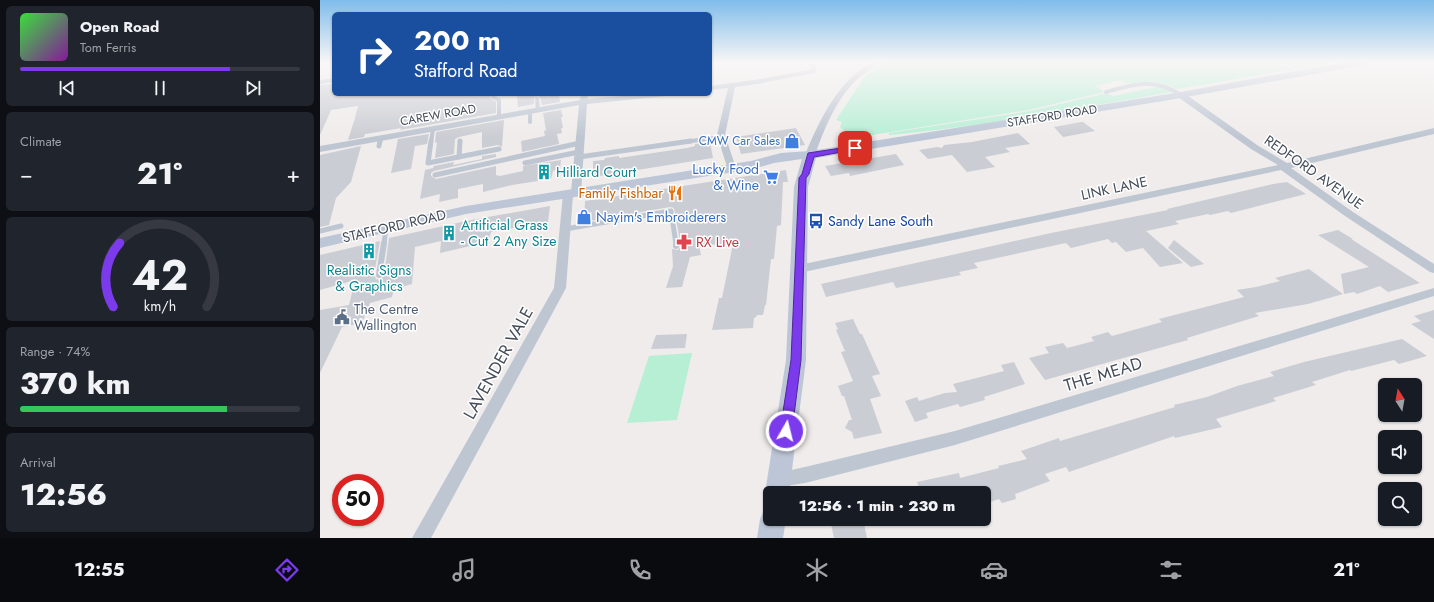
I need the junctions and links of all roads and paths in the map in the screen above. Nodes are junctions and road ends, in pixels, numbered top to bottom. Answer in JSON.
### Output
{"nodes":[{"id":1,"x":732,"y":87,"type":"edge"},
{"id":2,"x":846,"y":87,"type":"edge"},
{"id":3,"x":1126,"y":87,"type":"edge"},
{"id":4,"x":1170,"y":87,"type":"edge"},
{"id":5,"x":1225,"y":87,"type":"edge"},
{"id":6,"x":1106,"y":92,"type":"dead end"},
{"id":7,"x":1181,"y":95,"type":"junction"},
{"id":8,"x":650,"y":96,"type":"edge"},
{"id":9,"x":493,"y":97,"type":"dead end"},
{"id":10,"x":584,"y":98,"type":"edge"},
{"id":11,"x":536,"y":99,"type":"dead end"},
{"id":12,"x":534,"y":110,"type":"junction"},
{"id":13,"x":499,"y":117,"type":"junction"},
{"id":14,"x":530,"y":122,"type":"dead end"},
{"id":15,"x":433,"y":129,"type":"junction"},
{"id":16,"x":1434,"y":131,"type":"edge"},
{"id":17,"x":722,"y":137,"type":"junction"},
{"id":18,"x":460,"y":141,"type":"dead end"},
{"id":19,"x":320,"y":149,"type":"edge"},
{"id":20,"x":500,"y":149,"type":"dead end"},
{"id":21,"x":579,"y":151,"type":"junction"},
{"id":22,"x":810,"y":155,"type":"junction"},
{"id":23,"x":459,"y":157,"type":"junction"},
{"id":24,"x":525,"y":163,"type":"dead end"},
{"id":25,"x":782,"y":163,"type":"junction"},
{"id":26,"x":753,"y":165,"type":"junction"},
{"id":27,"x":1283,"y":167,"type":"junction"},
{"id":28,"x":731,"y":168,"type":"junction"},
{"id":29,"x":435,"y":175,"type":"dead end"},
{"id":30,"x":802,"y":178,"type":"junction"},
{"id":31,"x":572,"y":194,"type":"junction"},
{"id":32,"x":341,"y":226,"type":"dead end"},
{"id":33,"x":386,"y":227,"type":"junction"},
{"id":34,"x":565,"y":229,"type":"junction"},
{"id":35,"x":320,"y":231,"type":"edge"},
{"id":36,"x":320,"y":243,"type":"edge"},
{"id":37,"x":676,"y":246,"type":"dead end"},
{"id":38,"x":799,"y":269,"type":"junction"},
{"id":39,"x":1434,"y":269,"type":"edge"},
{"id":40,"x":379,"y":275,"type":"dead end"},
{"id":41,"x":1434,"y":292,"type":"edge"},
{"id":42,"x":778,"y":486,"type":"edge"},
{"id":43,"x":772,"y":526,"type":"edge"},
{"id":44,"x":421,"y":538,"type":"edge"},
{"id":45,"x":770,"y":538,"type":"edge"}],
"edges":[{"from":1,"to":17,"type":"street"},
{"from":2,"to":22,"type":"street"},
{"from":3,"to":6,"type":"lane"},
{"from":4,"to":7,"type":"lane"},
{"from":5,"to":7,"type":"main road","name":"STAFFORD ROAD"},
{"from":7,"to":22,"type":"main road","name":"STAFFORD ROAD"},
{"from":7,"to":27,"type":"street","name":"REDFORD AVENUE"},
{"from":8,"to":10,"type":"street","name":"CAREW ROAD"},
{"from":9,"to":13,"type":"lane"},
{"from":10,"to":12,"type":"street","name":"CAREW ROAD"},
{"from":10,"to":21,"type":"street","name":"LAVENDER VALE"},
{"from":11,"to":12,"type":"lane"},
{"from":12,"to":13,"type":"street","name":"CAREW ROAD"},
{"from":12,"to":14,"type":"lane"},
{"from":13,"to":15,"type":"street","name":"CAREW ROAD"},
{"from":15,"to":19,"type":"street","name":"CAREW ROAD"},
{"from":15,"to":23,"type":"lane"},
{"from":16,"to":27,"type":"street","name":"LINK LANE"},
{"from":17,"to":21,"type":"lane"},
{"from":17,"to":28,"type":"street"},
{"from":18,"to":23,"type":"lane"},
{"from":20,"to":23,"type":"lane"},
{"from":21,"to":24,"type":"lane"},
{"from":21,"to":29,"type":"lane"},
{"from":21,"to":31,"type":"street","name":"LAVENDER VALE"},
{"from":22,"to":25,"type":"main road","name":"STAFFORD ROAD"},
{"from":22,"to":26,"type":"main road","name":"STAFFORD ROAD"},
{"from":22,"to":30,"type":"main road"},
{"from":25,"to":26,"type":"main road","name":"STAFFORD ROAD"},
{"from":25,"to":30,"type":"main road"},
{"from":26,"to":28,"type":"main road","name":"STAFFORD ROAD"},
{"from":27,"to":38,"type":"street","name":"LINK LANE"},
{"from":27,"to":39,"type":"street","name":"REDFORD AVENUE"},
{"from":28,"to":31,"type":"main road","name":"STAFFORD ROAD"},
{"from":30,"to":38,"type":"main road"},
{"from":31,"to":33,"type":"main road","name":"STAFFORD ROAD"},
{"from":31,"to":34,"type":"street","name":"LAVENDER VALE"},
{"from":32,"to":35,"type":"lane"},
{"from":33,"to":36,"type":"main road","name":"STAFFORD ROAD"},
{"from":33,"to":40,"type":"lane"},
{"from":34,"to":37,"type":"lane"},
{"from":34,"to":44,"type":"street","name":"LAVENDER VALE"},
{"from":38,"to":42,"type":"main road"},
{"from":41,"to":42,"type":"street","name":"THE MEAD"},
{"from":43,"to":45,"type":"main road"}]}
